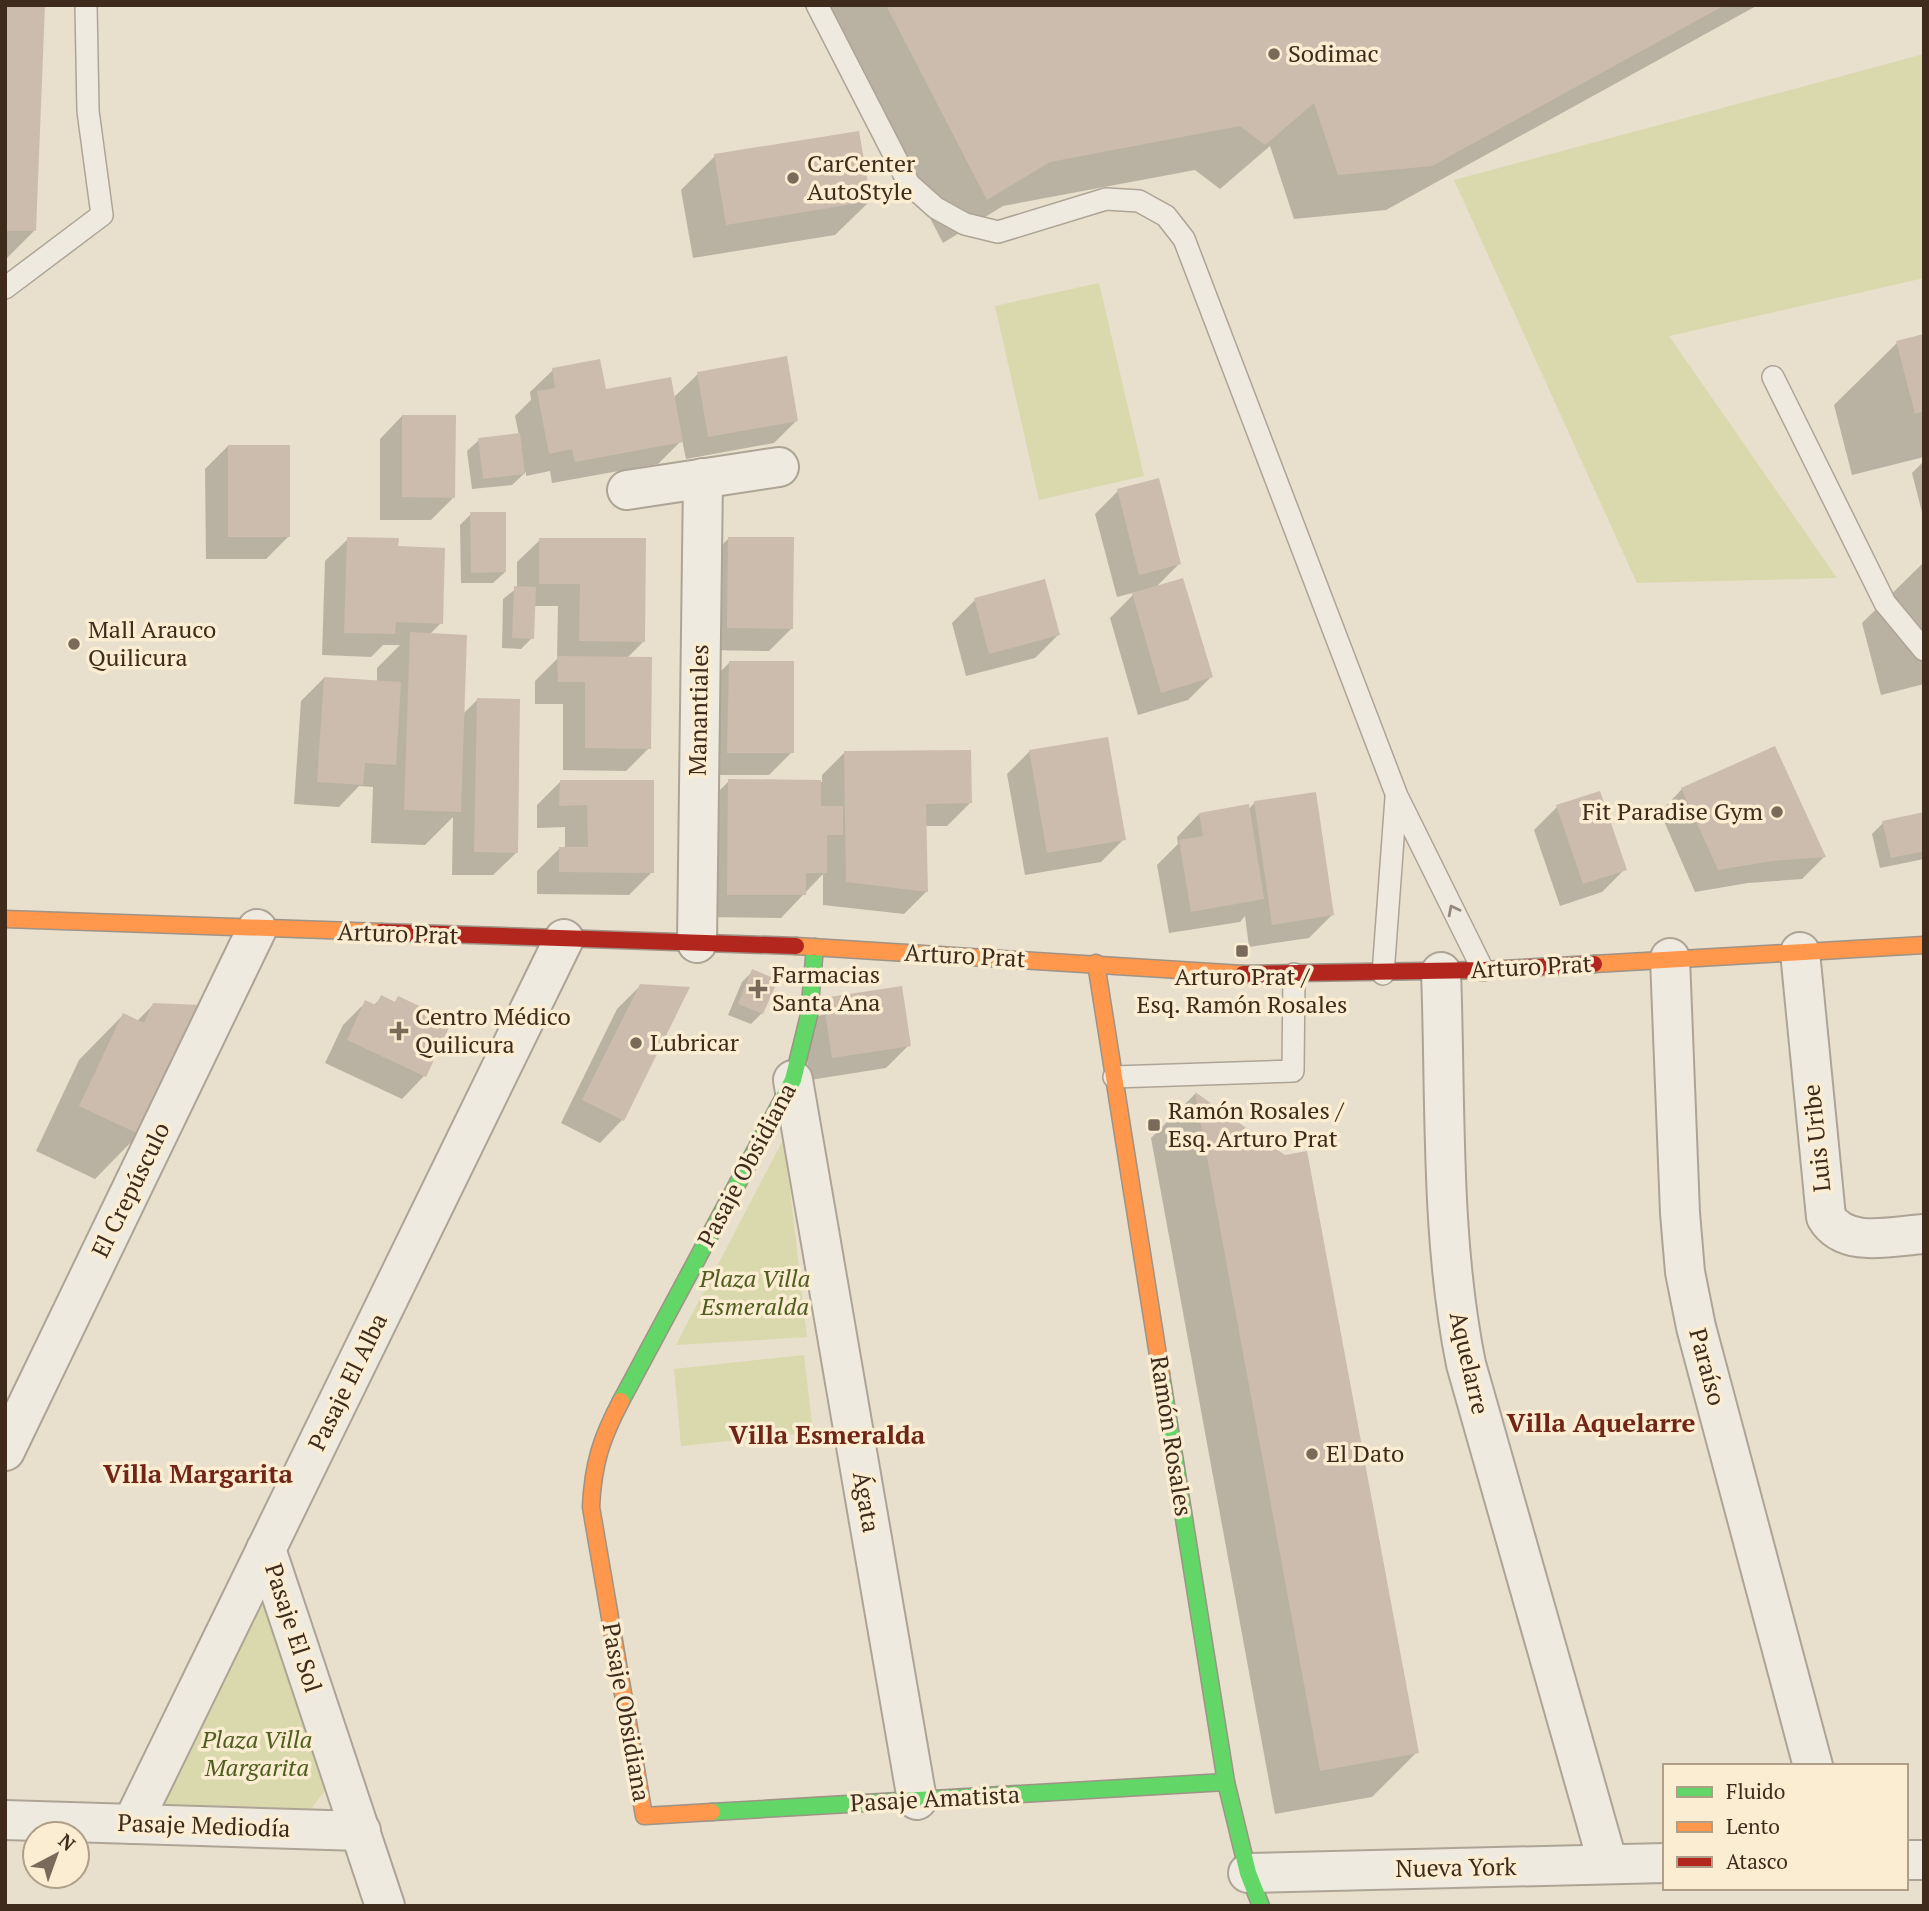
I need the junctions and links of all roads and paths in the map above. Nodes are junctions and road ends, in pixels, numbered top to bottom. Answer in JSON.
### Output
{"nodes":[{"id":1,"x":86,"y":5,"type":"edge"},
{"id":2,"x":817,"y":5,"type":"edge"},
{"id":3,"x":5,"y":288,"type":"edge"},
{"id":4,"x":1773,"y":377,"type":"dead end"},
{"id":5,"x":779,"y":467,"type":"dead end"},
{"id":6,"x":703,"y":478,"type":"junction"},
{"id":7,"x":627,"y":490,"type":"dead end"},
{"id":8,"x":1924,"y":650,"type":"edge"},
{"id":9,"x":1397,"y":796,"type":"junction"},
{"id":10,"x":5,"y":919,"type":"edge"},
{"id":11,"x":257,"y":929,"type":"junction"},
{"id":12,"x":564,"y":939,"type":"junction"},
{"id":13,"x":696,"y":943,"type":"junction"},
{"id":14,"x":1924,"y":945,"type":"edge"},
{"id":15,"x":815,"y":947,"type":"junction"},
{"id":16,"x":1800,"y":952,"type":"junction"},
{"id":17,"x":1670,"y":958,"type":"junction"},
{"id":18,"x":1096,"y":963,"type":"junction"},
{"id":19,"x":1483,"y":970,"type":"junction"},
{"id":20,"x":1441,"y":972,"type":"junction"},
{"id":21,"x":1294,"y":974,"type":"junction"},
{"id":22,"x":1383,"y":974,"type":"junction"},
{"id":23,"x":1114,"y":1077,"type":"junction"},
{"id":24,"x":793,"y":1080,"type":"junction"},
{"id":25,"x":1924,"y":1235,"type":"edge"},
{"id":26,"x":5,"y":1451,"type":"edge"},
{"id":27,"x":266,"y":1549,"type":"junction"},
{"id":28,"x":1812,"y":1764,"type":"edge"},
{"id":29,"x":1226,"y":1782,"type":"junction"},
{"id":30,"x":917,"y":1800,"type":"junction"},
{"id":31,"x":644,"y":1816,"type":"joint"},
{"id":32,"x":5,"y":1820,"type":"edge"},
{"id":33,"x":132,"y":1824,"type":"junction"},
{"id":34,"x":360,"y":1831,"type":"junction"},
{"id":35,"x":1663,"y":1863,"type":"edge"},
{"id":36,"x":1608,"y":1864,"type":"junction"},
{"id":37,"x":1255,"y":1889,"type":"edge"},
{"id":38,"x":385,"y":1906,"type":"edge"}],
"edges":[{"from":1,"to":3,"type":"lane"},
{"from":2,"to":9,"type":"lane"},
{"from":4,"to":8,"type":"lane"},
{"from":5,"to":6,"type":"street"},
{"from":6,"to":7,"type":"street"},
{"from":6,"to":13,"type":"street","name":"Manantiales"},
{"from":19,"to":9,"type":"lane","one_way":true},
{"from":9,"to":22,"type":"lane"},
{"from":10,"to":11,"type":"street","name":"Arturo Prat"},
{"from":11,"to":12,"type":"street","name":"Arturo Prat"},
{"from":11,"to":26,"type":"street","name":"El Crepúsculo"},
{"from":12,"to":13,"type":"street","name":"Arturo Prat"},
{"from":12,"to":27,"type":"street","name":"Pasaje El Alba"},
{"from":13,"to":15,"type":"street","name":"Arturo Prat"},
{"from":14,"to":16,"type":"street","name":"Arturo Prat"},
{"from":15,"to":18,"type":"street","name":"Arturo Prat"},
{"from":15,"to":24,"type":"street","name":"Pasaje Obsidiana"},
{"from":16,"to":17,"type":"street","name":"Arturo Prat"},
{"from":16,"to":25,"type":"street","name":"Luis Uribe"},
{"from":17,"to":19,"type":"street","name":"Arturo Prat"},
{"from":17,"to":28,"type":"street","name":"Paraíso"},
{"from":18,"to":21,"type":"street","name":"Arturo Prat"},
{"from":18,"to":23,"type":"street","name":"Ramón Rosales"},
{"from":19,"to":20,"type":"street","name":"Arturo Prat"},
{"from":20,"to":22,"type":"street","name":"Arturo Prat"},
{"from":20,"to":36,"type":"street","name":"Aquelarre"},
{"from":21,"to":22,"type":"street","name":"Arturo Prat"},
{"from":21,"to":23,"type":"lane"},
{"from":23,"to":29,"type":"street","name":"Ramón Rosales"},
{"from":24,"to":30,"type":"street","name":"Ágata"},
{"from":24,"to":31,"type":"street","name":"Pasaje Obsidiana"},
{"from":27,"to":33,"type":"street","name":"Pasaje El Alba"},
{"from":27,"to":34,"type":"street","name":"Pasaje El Sol"},
{"from":29,"to":30,"type":"street","name":"Pasaje Amatista"},
{"from":29,"to":37,"type":"street","name":"Ramón Rosales"},
{"from":30,"to":31,"type":"street","name":"Pasaje Amatista"},
{"from":32,"to":33,"type":"street","name":"Pasaje Mediodía"},
{"from":33,"to":34,"type":"street","name":"Pasaje Mediodía"},
{"from":34,"to":38,"type":"street","name":"Pasaje El Sol"},
{"from":35,"to":36,"type":"street","name":"Nueva York"},
{"from":36,"to":37,"type":"street","name":"Nueva York"}]}
